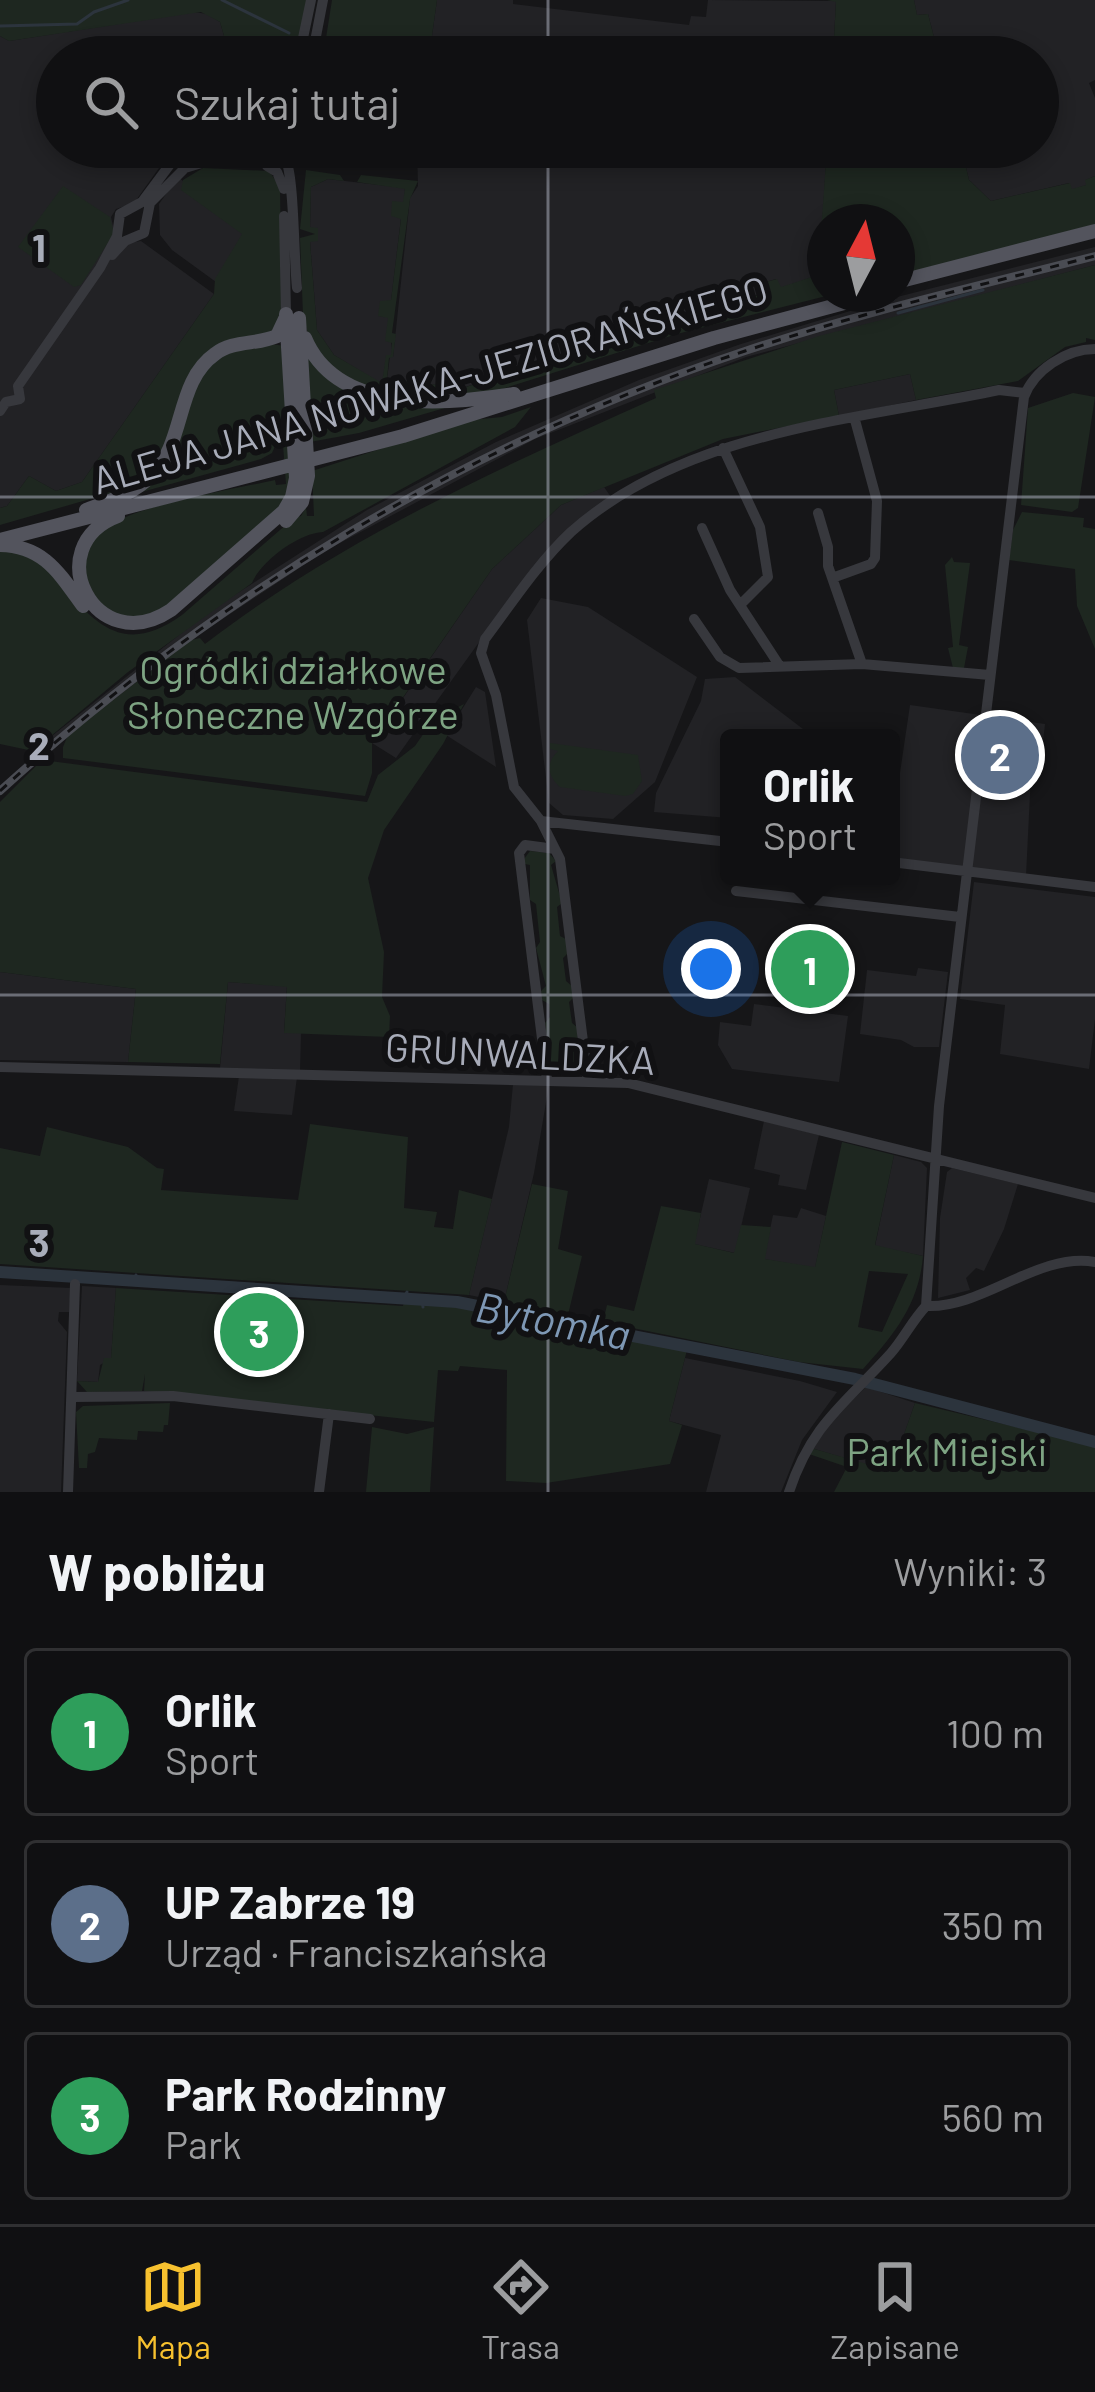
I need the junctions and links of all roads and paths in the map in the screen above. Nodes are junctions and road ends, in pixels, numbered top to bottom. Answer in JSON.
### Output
{"nodes":[{"id":1,"x":310,"y":0,"type":"edge"},
{"id":2,"x":323,"y":0,"type":"edge"},
{"id":3,"x":303,"y":36,"type":"edge"},
{"id":4,"x":316,"y":36,"type":"edge"},
{"id":5,"x":167,"y":168,"type":"edge"},
{"id":6,"x":185,"y":168,"type":"edge"},
{"id":7,"x":273,"y":168,"type":"edge"},
{"id":8,"x":289,"y":168,"type":"edge"},
{"id":9,"x":292,"y":168,"type":"edge"},
{"id":10,"x":284,"y":189,"type":"junction"},
{"id":11,"x":135,"y":207,"type":"junction"},
{"id":12,"x":148,"y":218,"type":"junction"},
{"id":13,"x":118,"y":227,"type":"junction"},
{"id":14,"x":1095,"y":235,"type":"edge"},
{"id":15,"x":134,"y":238,"type":"junction"},
{"id":16,"x":100,"y":268,"type":"junction"},
{"id":17,"x":915,"y":281,"type":"edge"},
{"id":18,"x":807,"y":306,"type":"edge"},
{"id":19,"x":811,"y":312,"type":"edge"},
{"id":20,"x":292,"y":316,"type":"junction"},
{"id":21,"x":268,"y":340,"type":"junction"},
{"id":22,"x":288,"y":346,"type":"junction"},
{"id":23,"x":1095,"y":349,"type":"edge"},
{"id":24,"x":302,"y":365,"type":"junction"},
{"id":25,"x":519,"y":393,"type":"junction"},
{"id":26,"x":1025,"y":393,"type":"junction"},
{"id":27,"x":3,"y":406,"type":"edge"},
{"id":28,"x":856,"y":420,"type":"junction"},
{"id":29,"x":723,"y":448,"type":"junction"},
{"id":30,"x":326,"y":453,"type":"junction"},
{"id":31,"x":276,"y":466,"type":"junction"},
{"id":32,"x":176,"y":495,"type":"junction"},
{"id":33,"x":86,"y":510,"type":"junction"},
{"id":34,"x":818,"y":513,"type":"dead end"},
{"id":35,"x":702,"y":528,"type":"dead end"},
{"id":36,"x":0,"y":539,"type":"edge"},
{"id":37,"x":835,"y":578,"type":"junction"},
{"id":38,"x":740,"y":605,"type":"junction"},
{"id":39,"x":694,"y":619,"type":"dead end"},
{"id":40,"x":862,"y":664,"type":"junction"},
{"id":41,"x":779,"y":665,"type":"junction"},
{"id":42,"x":990,"y":675,"type":"junction"},
{"id":43,"x":541,"y":821,"type":"junction"},
{"id":44,"x":720,"y":841,"type":"edge"},
{"id":45,"x":555,"y":849,"type":"junction"},
{"id":46,"x":900,"y":863,"type":"edge"},
{"id":47,"x":965,"y":871,"type":"junction"},
{"id":48,"x":1095,"y":887,"type":"edge"},
{"id":49,"x":736,"y":891,"type":"dead end"},
{"id":50,"x":960,"y":917,"type":"junction"},
{"id":51,"x":0,"y":1067,"type":"edge"},
{"id":52,"x":547,"y":1079,"type":"junction"},
{"id":53,"x":588,"y":1081,"type":"junction"},
{"id":54,"x":934,"y":1158,"type":"junction"},
{"id":55,"x":1095,"y":1198,"type":"edge"},
{"id":56,"x":1095,"y":1262,"type":"edge"},
{"id":57,"x":75,"y":1284,"type":"dead end"},
{"id":58,"x":926,"y":1306,"type":"junction"},
{"id":59,"x":73,"y":1397,"type":"junction"},
{"id":60,"x":329,"y":1414,"type":"junction"},
{"id":61,"x":370,"y":1419,"type":"dead end"},
{"id":62,"x":68,"y":1492,"type":"edge"},
{"id":63,"x":320,"y":1492,"type":"edge"},
{"id":64,"x":789,"y":1492,"type":"edge"}],
"edges":[{"from":1,"to":3,"type":"street"},
{"from":2,"to":4,"type":"street"},
{"from":5,"to":11,"type":"street"},
{"from":6,"to":12,"type":"street"},
{"from":7,"to":10,"type":"street"},
{"from":8,"to":10,"type":"street"},
{"from":9,"to":20,"type":"street"},
{"from":10,"to":20,"type":"street"},
{"from":11,"to":12,"type":"street"},
{"from":11,"to":13,"type":"street"},
{"from":12,"to":15,"type":"street"},
{"from":13,"to":15,"type":"street"},
{"from":13,"to":16,"type":"street"},
{"from":14,"to":17,"type":"main road"},
{"from":15,"to":16,"type":"street"},
{"from":16,"to":27,"type":"street"},
{"from":18,"to":25,"type":"main road","name":"ALEJA JANA NOWAKA-JEZIORAŃSKIEGO"},
{"from":19,"to":30,"type":"main road","name":"ALEJA JANA NOWAKA-JEZIORAŃSKIEGO"},
{"from":20,"to":21,"type":"main road"},
{"from":20,"to":22,"type":"main road"},
{"from":20,"to":24,"type":"main road"},
{"from":20,"to":25,"type":"main road"},
{"from":21,"to":22,"type":"main road"},
{"from":21,"to":33,"type":"main road"},
{"from":22,"to":24,"type":"main road"},
{"from":22,"to":32,"type":"main road"},
{"from":23,"to":26,"type":"street"},
{"from":24,"to":36,"type":"main road"},
{"from":25,"to":30,"type":"main road","name":"ALEJA JANA NOWAKA-JEZIORAŃSKIEGO"},
{"from":26,"to":28,"type":"street"},
{"from":26,"to":42,"type":"street"},
{"from":28,"to":29,"type":"street"},
{"from":28,"to":37,"type":"street"},
{"from":29,"to":38,"type":"street"},
{"from":29,"to":43,"type":"street"},
{"from":30,"to":31,"type":"main road","name":"ALEJA JANA NOWAKA-JEZIORAŃSKIEGO"},
{"from":31,"to":32,"type":"main road","name":"ALEJA JANA NOWAKA-JEZIORAŃSKIEGO"},
{"from":31,"to":33,"type":"main road","name":"ALEJA JANA NOWAKA-JEZIORAŃSKIEGO"},
{"from":32,"to":36,"type":"main road","name":"ALEJA JANA NOWAKA-JEZIORAŃSKIEGO"},
{"from":33,"to":36,"type":"main road","name":"ALEJA JANA NOWAKA-JEZIORAŃSKIEGO"},
{"from":34,"to":37,"type":"street"},
{"from":35,"to":38,"type":"street"},
{"from":37,"to":40,"type":"street"},
{"from":38,"to":41,"type":"street"},
{"from":39,"to":41,"type":"street"},
{"from":40,"to":41,"type":"street"},
{"from":40,"to":42,"type":"street"},
{"from":42,"to":47,"type":"street"},
{"from":43,"to":44,"type":"street"},
{"from":43,"to":45,"type":"street"},
{"from":45,"to":52,"type":"street"},
{"from":45,"to":53,"type":"street"},
{"from":46,"to":47,"type":"street"},
{"from":47,"to":48,"type":"street"},
{"from":47,"to":50,"type":"street"},
{"from":49,"to":50,"type":"street"},
{"from":50,"to":54,"type":"street"},
{"from":51,"to":52,"type":"street","name":"GRUNWALDZKA"},
{"from":52,"to":53,"type":"street","name":"GRUNWALDZKA"},
{"from":53,"to":54,"type":"street","name":"GRUNWALDZKA"},
{"from":54,"to":55,"type":"street","name":"GRUNWALDZKA"},
{"from":54,"to":58,"type":"street"},
{"from":56,"to":58,"type":"street"},
{"from":57,"to":59,"type":"street"},
{"from":58,"to":64,"type":"street"},
{"from":59,"to":60,"type":"street"},
{"from":59,"to":62,"type":"street"},
{"from":60,"to":61,"type":"street"},
{"from":60,"to":63,"type":"street"}]}
